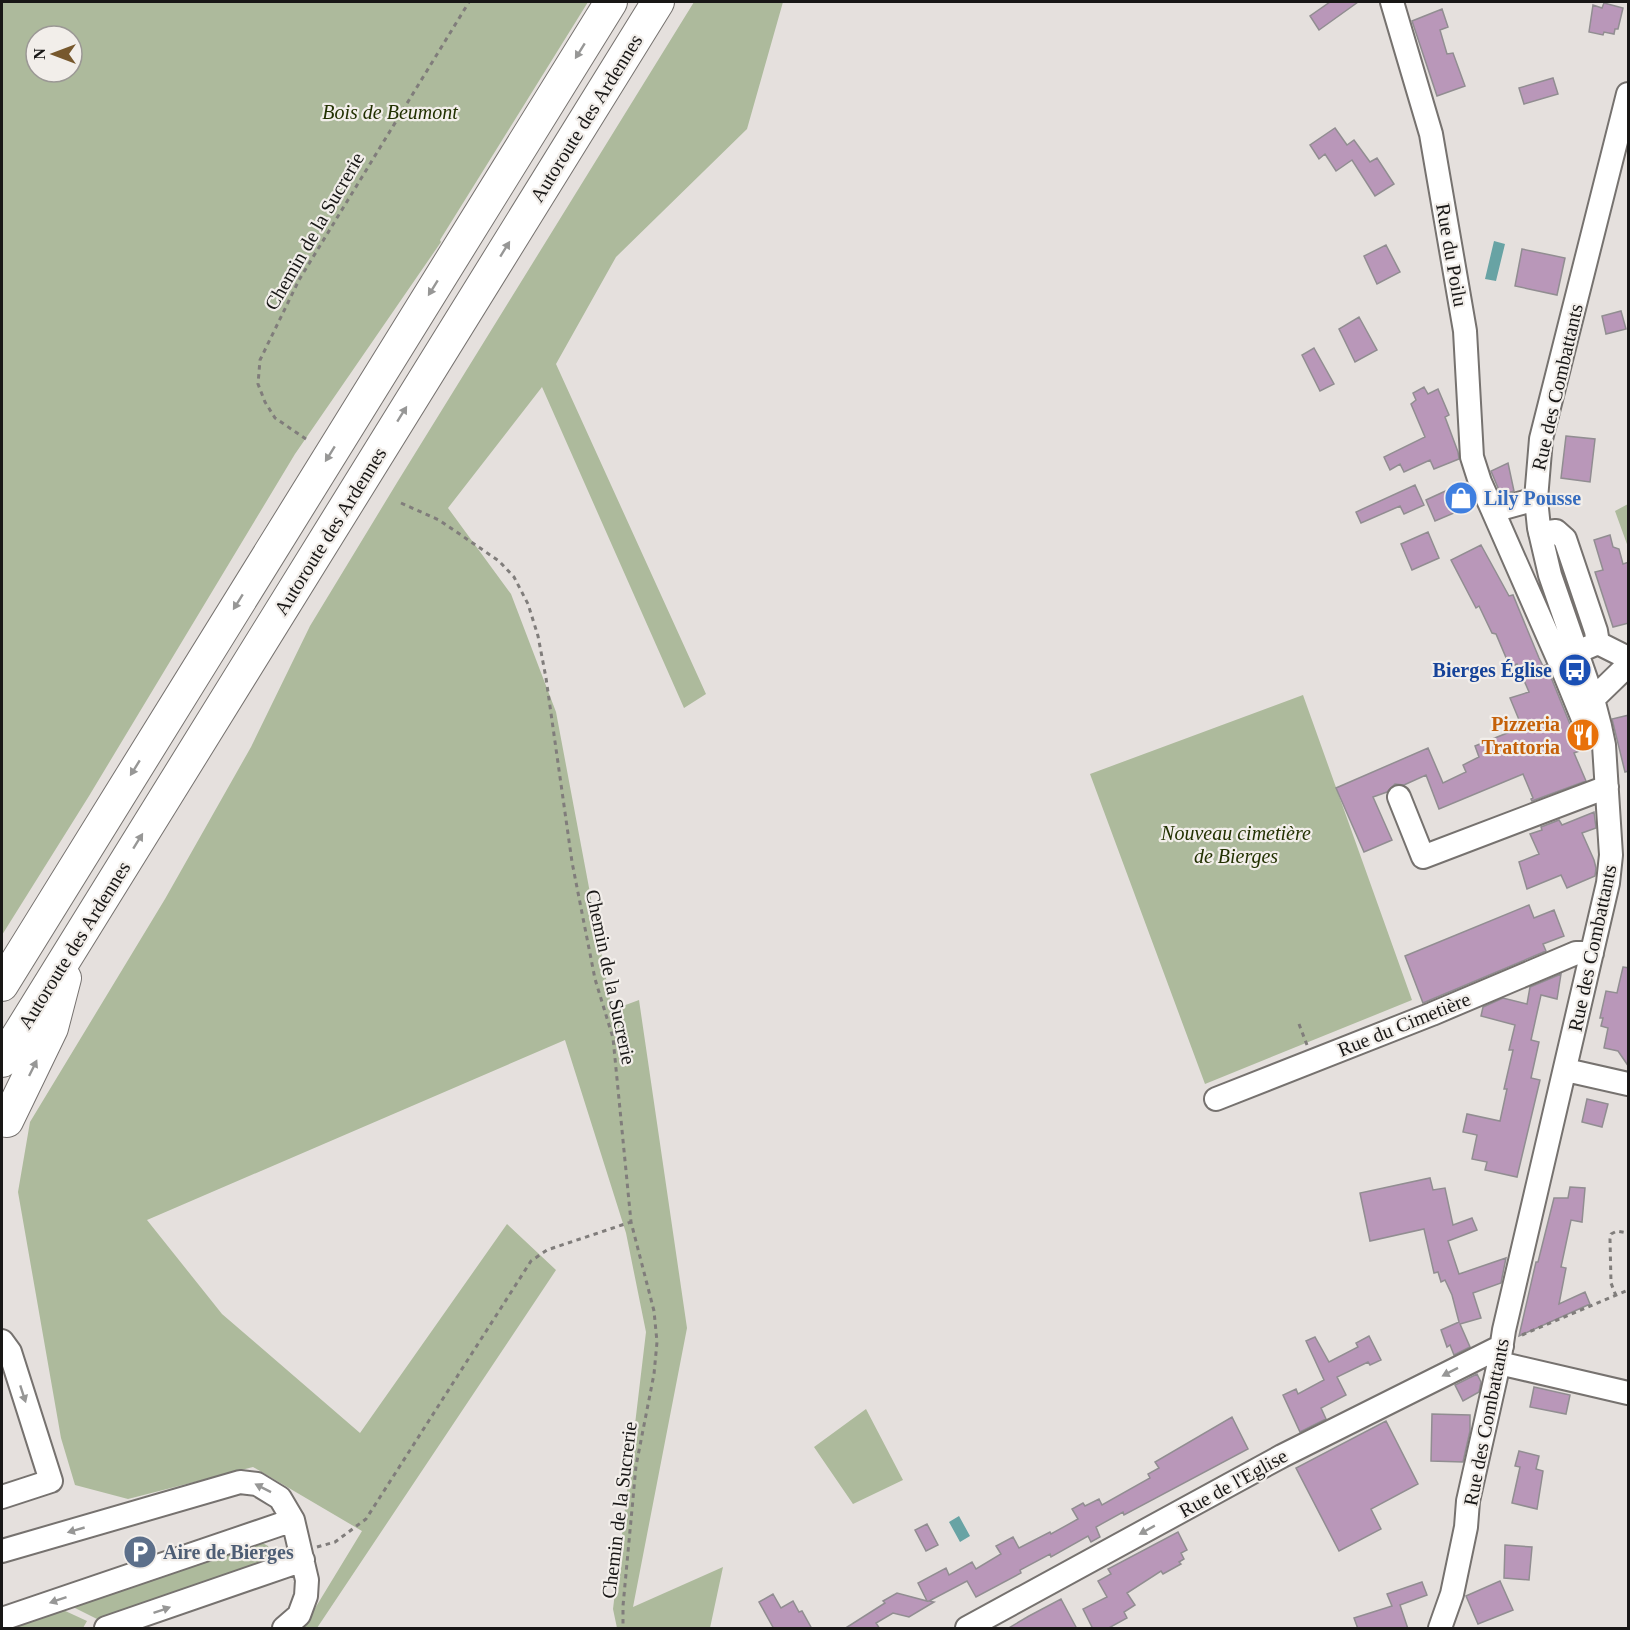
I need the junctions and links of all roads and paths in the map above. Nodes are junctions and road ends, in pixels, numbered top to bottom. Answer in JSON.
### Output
{"nodes":[{"id":1,"x":469,"y":2,"type":"edge"},
{"id":2,"x":611,"y":2,"type":"edge"},
{"id":3,"x":658,"y":2,"type":"edge"},
{"id":4,"x":1392,"y":2,"type":"edge"},
{"id":5,"x":1629,"y":94,"type":"edge"},
{"id":6,"x":306,"y":439,"type":"dead end"},
{"id":7,"x":1536,"y":499,"type":"junction"},
{"id":8,"x":401,"y":503,"type":"dead end"},
{"id":9,"x":1492,"y":511,"type":"junction"},
{"id":10,"x":1540,"y":533,"type":"junction"},
{"id":11,"x":1598,"y":643,"type":"junction"},
{"id":12,"x":1577,"y":652,"type":"junction"},
{"id":13,"x":1629,"y":658,"type":"edge"},
{"id":14,"x":1629,"y":665,"type":"edge"},
{"id":15,"x":1593,"y":699,"type":"junction"},
{"id":16,"x":1600,"y":726,"type":"junction"},
{"id":17,"x":1607,"y":788,"type":"junction"},
{"id":18,"x":1399,"y":797,"type":"dead end"},
{"id":19,"x":1620,"y":854,"type":"edge"},
{"id":20,"x":45,"y":916,"type":"junction"},
{"id":21,"x":74,"y":944,"type":"junction"},
{"id":22,"x":1592,"y":953,"type":"junction"},
{"id":23,"x":2,"y":954,"type":"edge"},
{"id":24,"x":2,"y":986,"type":"edge"},
{"id":25,"x":2,"y":1061,"type":"edge"},
{"id":26,"x":1566,"y":1070,"type":"junction"},
{"id":27,"x":1629,"y":1084,"type":"edge"},
{"id":28,"x":1216,"y":1099,"type":"dead end"},
{"id":29,"x":4,"y":1126,"type":"edge"},
{"id":30,"x":631,"y":1222,"type":"junction"},
{"id":31,"x":1629,"y":1233,"type":"edge"},
{"id":32,"x":1629,"y":1290,"type":"edge"},
{"id":33,"x":1616,"y":1296,"type":"junction"},
{"id":34,"x":2,"y":1341,"type":"edge"},
{"id":35,"x":1502,"y":1346,"type":"junction"},
{"id":36,"x":1629,"y":1393,"type":"edge"},
{"id":37,"x":2,"y":1497,"type":"edge"},
{"id":38,"x":292,"y":1520,"type":"junction"},
{"id":39,"x":2,"y":1551,"type":"edge"},
{"id":40,"x":302,"y":1556,"type":"junction"},
{"id":41,"x":2,"y":1619,"type":"edge"},
{"id":42,"x":106,"y":1629,"type":"edge"},
{"id":43,"x":284,"y":1629,"type":"edge"},
{"id":44,"x":623,"y":1629,"type":"edge"},
{"id":45,"x":967,"y":1629,"type":"edge"},
{"id":46,"x":1440,"y":1629,"type":"edge"}],
"edges":[{"from":1,"to":6,"type":"path","name":"Chemin de la Sucrerie"},
{"from":2,"to":20,"type":"highway","name":"Autoroute des Ardennes","one_way":true},
{"from":21,"to":3,"type":"highway","name":"Autoroute des Ardennes","one_way":true},
{"from":4,"to":9,"type":"street","name":"Rue du Poilu"},
{"from":5,"to":7,"type":"street","name":"Rue des Combattants"},
{"from":7,"to":9,"type":"street"},
{"from":7,"to":10,"type":"street","name":"Rue des Combattants"},
{"from":8,"to":30,"type":"path","name":"Chemin de la Sucrerie"},
{"from":9,"to":16,"type":"street","name":"Rue du Poilu"},
{"from":10,"to":11,"type":"street"},
{"from":10,"to":12,"type":"street","name":"Rue des Combattants"},
{"from":11,"to":12,"type":"street"},
{"from":11,"to":13,"type":"street"},
{"from":12,"to":15,"type":"street","name":"Rue des Combattants"},
{"from":14,"to":15,"type":"street"},
{"from":15,"to":16,"type":"street","name":"Rue des Combattants"},
{"from":16,"to":17,"type":"street","name":"Rue des Combattants"},
{"from":17,"to":18,"type":"street"},
{"from":17,"to":19,"type":"street","name":"Rue des Combattants"},
{"from":19,"to":22,"type":"street","name":"Rue des Combattants"},
{"from":20,"to":23,"type":"highway"},
{"from":20,"to":24,"type":"highway","name":"Autoroute des Ardennes"},
{"from":21,"to":25,"type":"highway","name":"Autoroute des Ardennes"},
{"from":29,"to":21,"type":"highway","one_way":true},
{"from":22,"to":26,"type":"street","name":"Rue des Combattants"},
{"from":22,"to":28,"type":"street","name":"Rue du Cimetière"},
{"from":26,"to":27,"type":"street"},
{"from":26,"to":35,"type":"street","name":"Rue des Combattants"},
{"from":30,"to":40,"type":"path"},
{"from":30,"to":44,"type":"path","name":"Chemin de la Sucrerie"},
{"from":31,"to":33,"type":"path"},
{"from":32,"to":33,"type":"path"},
{"from":33,"to":35,"type":"path"},
{"from":34,"to":37,"type":"street","one_way":true},
{"from":35,"to":36,"type":"street"},
{"from":35,"to":45,"type":"street","name":"Rue de l'Eglise","one_way":true},
{"from":35,"to":46,"type":"street","name":"Rue des Combattants"},
{"from":38,"to":39,"type":"street","one_way":true},
{"from":38,"to":40,"type":"street"},
{"from":38,"to":41,"type":"street","one_way":true},
{"from":42,"to":40,"type":"street","one_way":true},
{"from":40,"to":43,"type":"street"}]}
